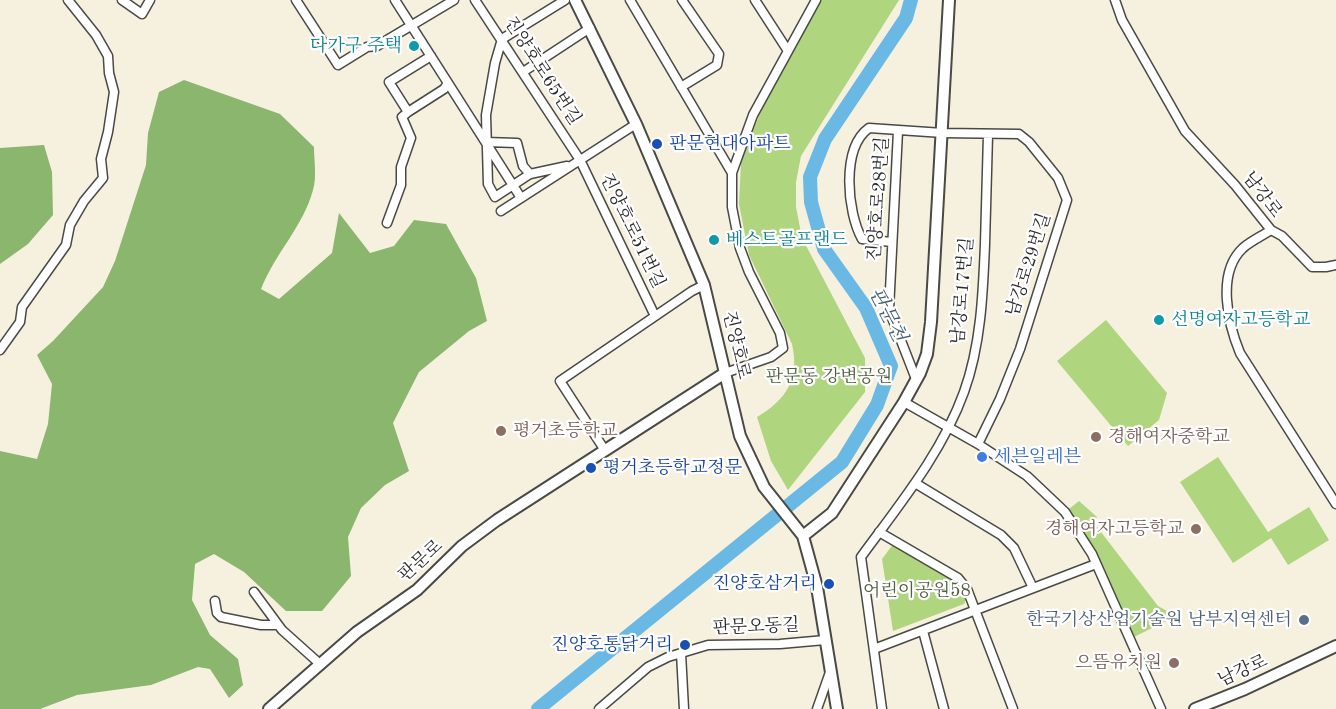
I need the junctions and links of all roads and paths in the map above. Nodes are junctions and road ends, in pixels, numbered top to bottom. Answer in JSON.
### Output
{"nodes":[{"id":1,"x":68,"y":0,"type":"edge"},
{"id":2,"x":122,"y":0,"type":"edge"},
{"id":3,"x":150,"y":0,"type":"edge"},
{"id":4,"x":296,"y":0,"type":"edge"},
{"id":5,"x":395,"y":0,"type":"edge"},
{"id":6,"x":454,"y":0,"type":"edge"},
{"id":7,"x":475,"y":0,"type":"edge"},
{"id":8,"x":565,"y":0,"type":"edge"},
{"id":9,"x":575,"y":0,"type":"edge"},
{"id":10,"x":630,"y":0,"type":"edge"},
{"id":11,"x":682,"y":0,"type":"edge"},
{"id":12,"x":755,"y":0,"type":"edge"},
{"id":13,"x":816,"y":0,"type":"edge"},
{"id":14,"x":949,"y":0,"type":"edge"},
{"id":15,"x":1115,"y":0,"type":"edge"},
{"id":16,"x":411,"y":26,"type":"junction"},
{"id":17,"x":590,"y":28,"type":"junction"},
{"id":18,"x":502,"y":39,"type":"junction"},
{"id":19,"x":788,"y":51,"type":"junction"},
{"id":20,"x":431,"y":56,"type":"junction"},
{"id":21,"x":523,"y":72,"type":"junction"},
{"id":22,"x":448,"y":83,"type":"junction"},
{"id":23,"x":681,"y":87,"type":"junction"},
{"id":24,"x":408,"y":112,"type":"junction"},
{"id":25,"x":636,"y":124,"type":"junction"},
{"id":26,"x":898,"y":131,"type":"junction"},
{"id":27,"x":943,"y":133,"type":"junction"},
{"id":28,"x":988,"y":135,"type":"junction"},
{"id":29,"x":486,"y":142,"type":"junction"},
{"id":30,"x":580,"y":160,"type":"junction"},
{"id":31,"x":571,"y":165,"type":"junction"},
{"id":32,"x":732,"y":173,"type":"junction"},
{"id":33,"x":530,"y":174,"type":"junction"},
{"id":34,"x":488,"y":184,"type":"junction"},
{"id":35,"x":513,"y":185,"type":"junction"},
{"id":36,"x":478,"y":186,"type":"dead end"},
{"id":37,"x":521,"y":198,"type":"junction"},
{"id":38,"x":501,"y":211,"type":"dead end"},
{"id":39,"x":387,"y":223,"type":"dead end"},
{"id":40,"x":1271,"y":230,"type":"junction"},
{"id":41,"x":892,"y":242,"type":"junction"},
{"id":42,"x":1336,"y":265,"type":"edge"},
{"id":43,"x":705,"y":285,"type":"junction"},
{"id":44,"x":655,"y":316,"type":"junction"},
{"id":45,"x":0,"y":350,"type":"edge"},
{"id":46,"x":725,"y":373,"type":"junction"},
{"id":47,"x":916,"y":379,"type":"junction"},
{"id":48,"x":904,"y":402,"type":"junction"},
{"id":49,"x":948,"y":428,"type":"junction"},
{"id":50,"x":978,"y":444,"type":"junction"},
{"id":51,"x":604,"y":449,"type":"junction"},
{"id":52,"x":915,"y":483,"type":"junction"},
{"id":53,"x":1336,"y":504,"type":"edge"},
{"id":54,"x":879,"y":532,"type":"junction"},
{"id":55,"x":800,"y":533,"type":"junction"},
{"id":56,"x":1096,"y":564,"type":"junction"},
{"id":57,"x":1033,"y":588,"type":"junction"},
{"id":58,"x":254,"y":592,"type":"dead end"},
{"id":59,"x":215,"y":601,"type":"dead end"},
{"id":60,"x":976,"y":610,"type":"junction"},
{"id":61,"x":278,"y":625,"type":"junction"},
{"id":62,"x":923,"y":631,"type":"junction"},
{"id":63,"x":825,"y":640,"type":"junction"},
{"id":64,"x":1336,"y":646,"type":"edge"},
{"id":65,"x":874,"y":649,"type":"junction"},
{"id":66,"x":681,"y":653,"type":"junction"},
{"id":67,"x":320,"y":664,"type":"junction"},
{"id":68,"x":830,"y":671,"type":"junction"},
{"id":69,"x":269,"y":709,"type":"edge"},
{"id":70,"x":599,"y":709,"type":"edge"},
{"id":71,"x":684,"y":709,"type":"edge"},
{"id":72,"x":817,"y":709,"type":"edge"},
{"id":73,"x":837,"y":709,"type":"edge"},
{"id":74,"x":882,"y":709,"type":"edge"},
{"id":75,"x":944,"y":709,"type":"edge"},
{"id":76,"x":1013,"y":709,"type":"edge"},
{"id":77,"x":1161,"y":709,"type":"edge"},
{"id":78,"x":1194,"y":709,"type":"edge"}],
"edges":[{"from":1,"to":45,"type":"street"},
{"from":2,"to":3,"type":"street"},
{"from":4,"to":16,"type":"street"},
{"from":5,"to":16,"type":"street"},
{"from":6,"to":16,"type":"street"},
{"from":7,"to":18,"type":"street","name":"진양호로65번길"},
{"from":8,"to":18,"type":"street"},
{"from":9,"to":17,"type":"street","name":"진양호로"},
{"from":10,"to":23,"type":"street"},
{"from":11,"to":23,"type":"street"},
{"from":12,"to":19,"type":"street"},
{"from":13,"to":19,"type":"street"},
{"from":14,"to":27,"type":"street"},
{"from":15,"to":40,"type":"street","name":"남강로"},
{"from":16,"to":20,"type":"street"},
{"from":17,"to":21,"type":"street"},
{"from":17,"to":25,"type":"street","name":"진양호로"},
{"from":18,"to":21,"type":"street","name":"진양호로65번길"},
{"from":18,"to":29,"type":"street"},
{"from":19,"to":32,"type":"street"},
{"from":20,"to":22,"type":"street"},
{"from":20,"to":24,"type":"street"},
{"from":21,"to":30,"type":"street","name":"진양호로65번길"},
{"from":22,"to":24,"type":"street"},
{"from":22,"to":29,"type":"street"},
{"from":23,"to":32,"type":"street"},
{"from":24,"to":39,"type":"street"},
{"from":25,"to":30,"type":"street"},
{"from":25,"to":43,"type":"street","name":"진양호로"},
{"from":26,"to":27,"type":"street","name":"진양호로28번길"},
{"from":26,"to":41,"type":"street","name":"진양호로28번길"},
{"from":26,"to":41,"type":"street"},
{"from":27,"to":28,"type":"street","name":"진양호로28번길"},
{"from":27,"to":47,"type":"street"},
{"from":28,"to":49,"type":"street","name":"남강로17번길"},
{"from":28,"to":50,"type":"street","name":"남강로29번길"},
{"from":29,"to":33,"type":"street"},
{"from":29,"to":34,"type":"street"},
{"from":29,"to":35,"type":"street"},
{"from":30,"to":31,"type":"street"},
{"from":30,"to":44,"type":"street","name":"진양호로51번길"},
{"from":31,"to":33,"type":"street"},
{"from":31,"to":37,"type":"street"},
{"from":32,"to":46,"type":"street"},
{"from":33,"to":35,"type":"street"},
{"from":34,"to":35,"type":"street"},
{"from":34,"to":36,"type":"street"},
{"from":35,"to":37,"type":"street"},
{"from":37,"to":38,"type":"street"},
{"from":40,"to":42,"type":"street"},
{"from":40,"to":53,"type":"street","name":"남강로"},
{"from":41,"to":47,"type":"street","name":"진양호로28번길"},
{"from":43,"to":44,"type":"street","name":"진양호로51번길"},
{"from":43,"to":46,"type":"street","name":"진양호로"},
{"from":44,"to":51,"type":"street","name":"진양호로51번길"},
{"from":46,"to":51,"type":"street","name":"판문로"},
{"from":46,"to":55,"type":"street","name":"진양호로"},
{"from":47,"to":48,"type":"street"},
{"from":48,"to":49,"type":"street"},
{"from":48,"to":55,"type":"street"},
{"from":49,"to":50,"type":"street"},
{"from":49,"to":52,"type":"street","name":"남강로17번길"},
{"from":50,"to":56,"type":"street"},
{"from":51,"to":67,"type":"street","name":"판문로"},
{"from":52,"to":54,"type":"street","name":"남강로17번길"},
{"from":52,"to":57,"type":"street"},
{"from":54,"to":60,"type":"street"},
{"from":54,"to":65,"type":"street","name":"남강로17번길"},
{"from":55,"to":63,"type":"street","name":"진양호로"},
{"from":56,"to":57,"type":"street"},
{"from":56,"to":77,"type":"street"},
{"from":57,"to":60,"type":"street"},
{"from":58,"to":61,"type":"street"},
{"from":59,"to":61,"type":"street"},
{"from":60,"to":62,"type":"street"},
{"from":60,"to":76,"type":"street"},
{"from":61,"to":67,"type":"street"},
{"from":62,"to":65,"type":"street"},
{"from":62,"to":75,"type":"street"},
{"from":63,"to":66,"type":"street","name":"판문오동길"},
{"from":63,"to":68,"type":"street","name":"진양호로"},
{"from":64,"to":78,"type":"street","name":"남강로"},
{"from":65,"to":74,"type":"street","name":"남강로17번길"},
{"from":66,"to":70,"type":"street","name":"판문오동길"},
{"from":66,"to":71,"type":"street"},
{"from":67,"to":69,"type":"street","name":"판문로"},
{"from":68,"to":72,"type":"street","name":"진양호로"},
{"from":68,"to":73,"type":"street","name":"진양호로"}]}
